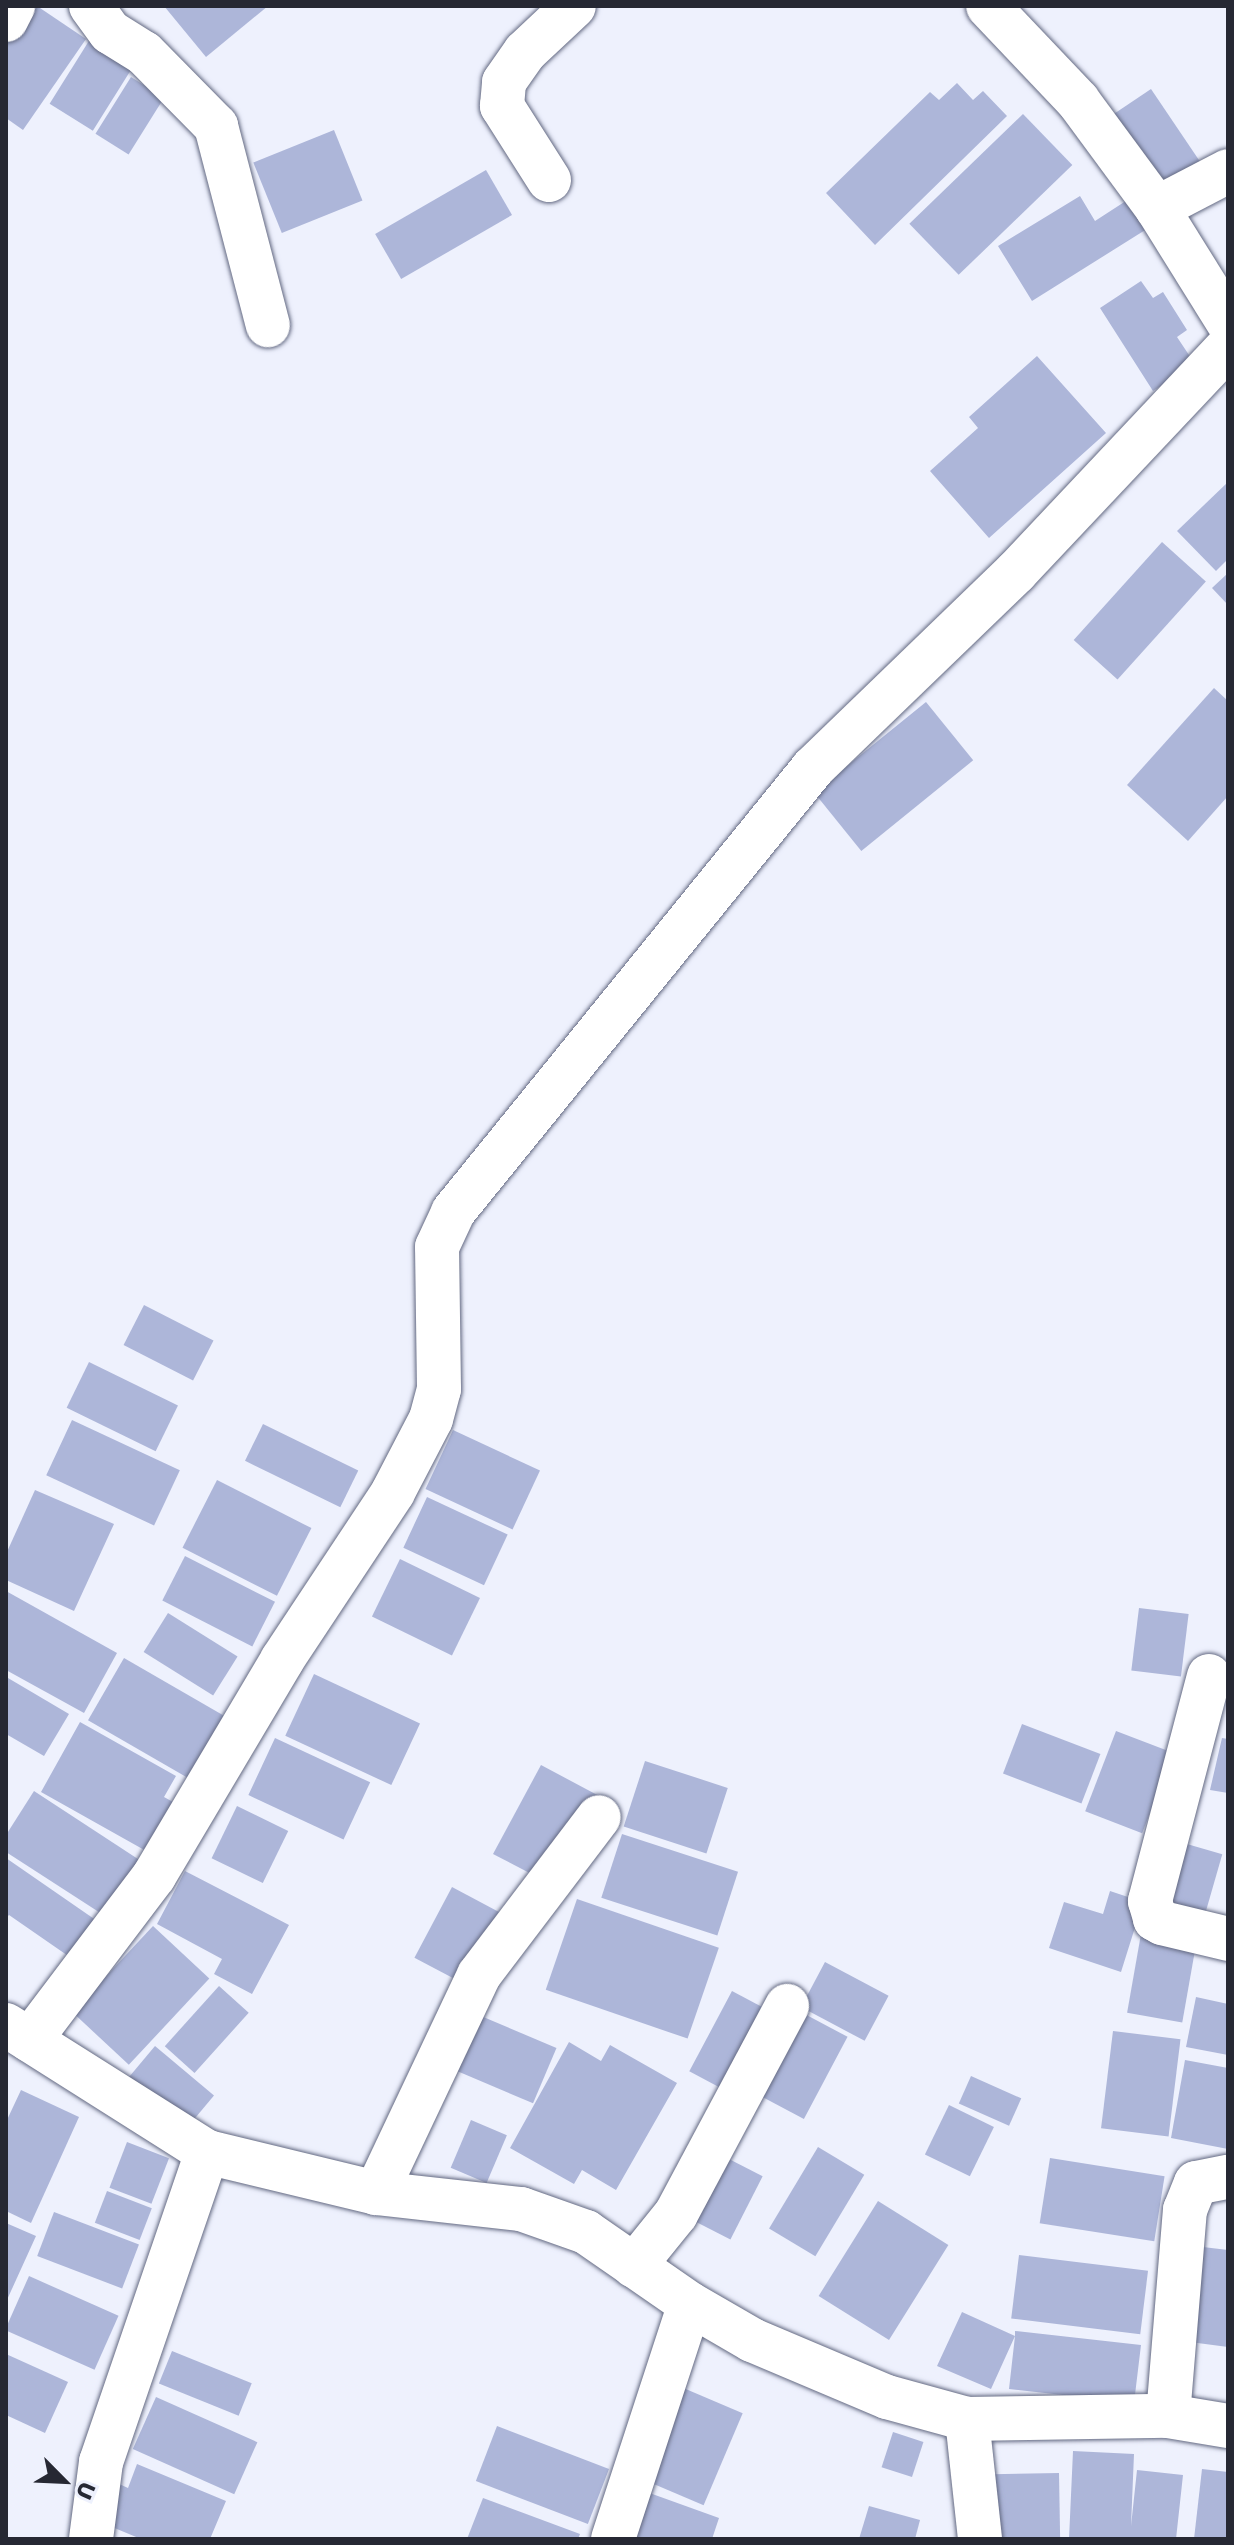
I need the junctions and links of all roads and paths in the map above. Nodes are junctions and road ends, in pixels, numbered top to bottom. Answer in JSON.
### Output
{"nodes":[{"id":1,"x":13,"y":6,"type":"edge"},
{"id":2,"x":91,"y":6,"type":"edge"},
{"id":3,"x":574,"y":6,"type":"edge"},
{"id":4,"x":988,"y":6,"type":"edge"},
{"id":5,"x":6,"y":20,"type":"edge"},
{"id":6,"x":1228,"y":171,"type":"edge"},
{"id":7,"x":549,"y":180,"type":"dead end"},
{"id":8,"x":1157,"y":208,"type":"junction"},
{"id":9,"x":1228,"y":322,"type":"edge"},
{"id":10,"x":268,"y":325,"type":"dead end"},
{"id":11,"x":1228,"y":347,"type":"edge"},
{"id":12,"x":1209,"y":1676,"type":"dead end"},
{"id":13,"x":599,"y":1817,"type":"dead end"},
{"id":14,"x":1228,"y":1939,"type":"edge"},
{"id":15,"x":787,"y":2006,"type":"dead end"},
{"id":16,"x":18,"y":2032,"type":"edge"},
{"id":17,"x":207,"y":2152,"type":"junction"},
{"id":18,"x":1228,"y":2177,"type":"edge"},
{"id":19,"x":376,"y":2193,"type":"junction"},
{"id":20,"x":634,"y":2266,"type":"junction"},
{"id":21,"x":690,"y":2304,"type":"junction"},
{"id":22,"x":1168,"y":2416,"type":"junction"},
{"id":23,"x":967,"y":2419,"type":"junction"},
{"id":24,"x":1228,"y":2426,"type":"edge"},
{"id":25,"x":91,"y":2539,"type":"edge"},
{"id":26,"x":613,"y":2539,"type":"edge"},
{"id":27,"x":980,"y":2539,"type":"edge"}],
"edges":[{"from":1,"to":5,"type":"street"},
{"from":2,"to":10,"type":"street"},
{"from":3,"to":7,"type":"street"},
{"from":4,"to":8,"type":"street"},
{"from":6,"to":8,"type":"street"},
{"from":8,"to":9,"type":"street"},
{"from":11,"to":16,"type":"street"},
{"from":12,"to":14,"type":"street"},
{"from":13,"to":19,"type":"street"},
{"from":15,"to":20,"type":"street"},
{"from":16,"to":17,"type":"street"},
{"from":17,"to":19,"type":"street"},
{"from":17,"to":25,"type":"street"},
{"from":18,"to":22,"type":"street"},
{"from":19,"to":20,"type":"street"},
{"from":20,"to":21,"type":"street"},
{"from":21,"to":23,"type":"street"},
{"from":21,"to":26,"type":"street"},
{"from":22,"to":23,"type":"street"},
{"from":22,"to":24,"type":"street"},
{"from":23,"to":27,"type":"street"}]}
